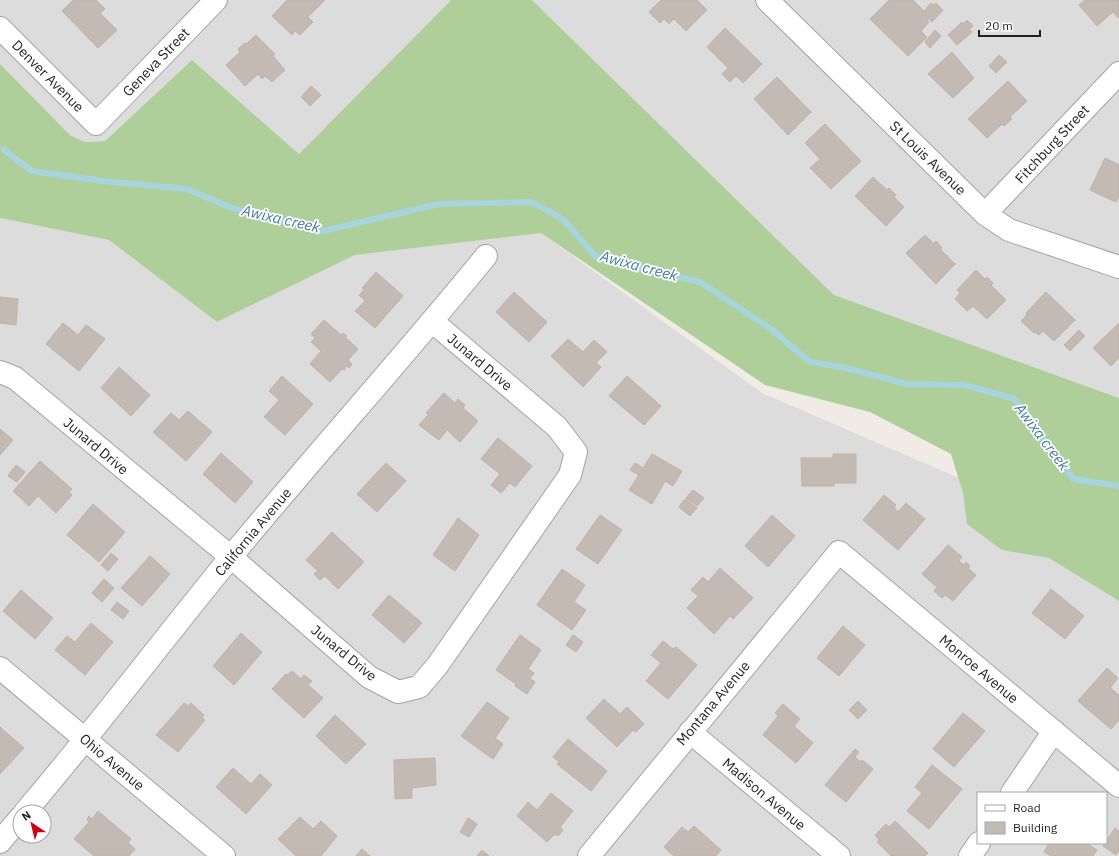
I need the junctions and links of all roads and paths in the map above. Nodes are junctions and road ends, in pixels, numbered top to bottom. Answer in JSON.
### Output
{"nodes":[{"id":1,"x":216,"y":0,"type":"edge"},
{"id":2,"x":767,"y":0,"type":"edge"},
{"id":3,"x":0,"y":28,"type":"edge"},
{"id":4,"x":1119,"y":73,"type":"edge"},
{"id":5,"x":96,"y":124,"type":"joint"},
{"id":6,"x":985,"y":214,"type":"junction"},
{"id":7,"x":486,"y":256,"type":"dead end"},
{"id":8,"x":1119,"y":267,"type":"edge"},
{"id":9,"x":433,"y":322,"type":"junction"},
{"id":10,"x":0,"y":372,"type":"edge"},
{"id":11,"x":839,"y":552,"type":"joint"},
{"id":12,"x":231,"y":557,"type":"junction"},
{"id":13,"x":0,"y":668,"type":"edge"},
{"id":14,"x":1054,"y":731,"type":"junction"},
{"id":15,"x":690,"y":732,"type":"junction"},
{"id":16,"x":86,"y":740,"type":"junction"},
{"id":17,"x":1119,"y":786,"type":"edge"},
{"id":18,"x":1013,"y":792,"type":"edge"},
{"id":19,"x":32,"y":804,"type":"edge"},
{"id":20,"x":12,"y":828,"type":"edge"},
{"id":21,"x":0,"y":842,"type":"edge"},
{"id":22,"x":978,"y":844,"type":"edge"},
{"id":23,"x":224,"y":856,"type":"edge"},
{"id":24,"x":589,"y":856,"type":"edge"},
{"id":25,"x":839,"y":856,"type":"edge"},
{"id":26,"x":970,"y":856,"type":"edge"}],
"edges":[{"from":1,"to":5,"type":"street","name":"Geneva Street"},
{"from":2,"to":6,"type":"street","name":"St Louis Avenue"},
{"from":3,"to":5,"type":"street","name":"Denver Avenue"},
{"from":4,"to":6,"type":"street","name":"Fitchburg Street"},
{"from":6,"to":8,"type":"street","name":"St Louis Avenue"},
{"from":7,"to":9,"type":"street","name":"California Avenue"},
{"from":9,"to":12,"type":"street","name":"California Avenue"},
{"from":9,"to":12,"type":"street","name":"Junard Drive"},
{"from":10,"to":12,"type":"street","name":"Junard Drive"},
{"from":11,"to":14,"type":"street","name":"Monroe Avenue"},
{"from":11,"to":15,"type":"street","name":"Montana Avenue"},
{"from":12,"to":16,"type":"street","name":"California Avenue"},
{"from":13,"to":16,"type":"street","name":"Ohio Avenue"},
{"from":14,"to":17,"type":"street","name":"Monroe Avenue"},
{"from":14,"to":18,"type":"street"},
{"from":15,"to":24,"type":"street","name":"Montana Avenue"},
{"from":15,"to":25,"type":"street","name":"Madison Avenue"},
{"from":16,"to":19,"type":"street","name":"California Avenue"},
{"from":16,"to":23,"type":"street","name":"Ohio Avenue"},
{"from":20,"to":21,"type":"street"},
{"from":22,"to":26,"type":"street"}]}
